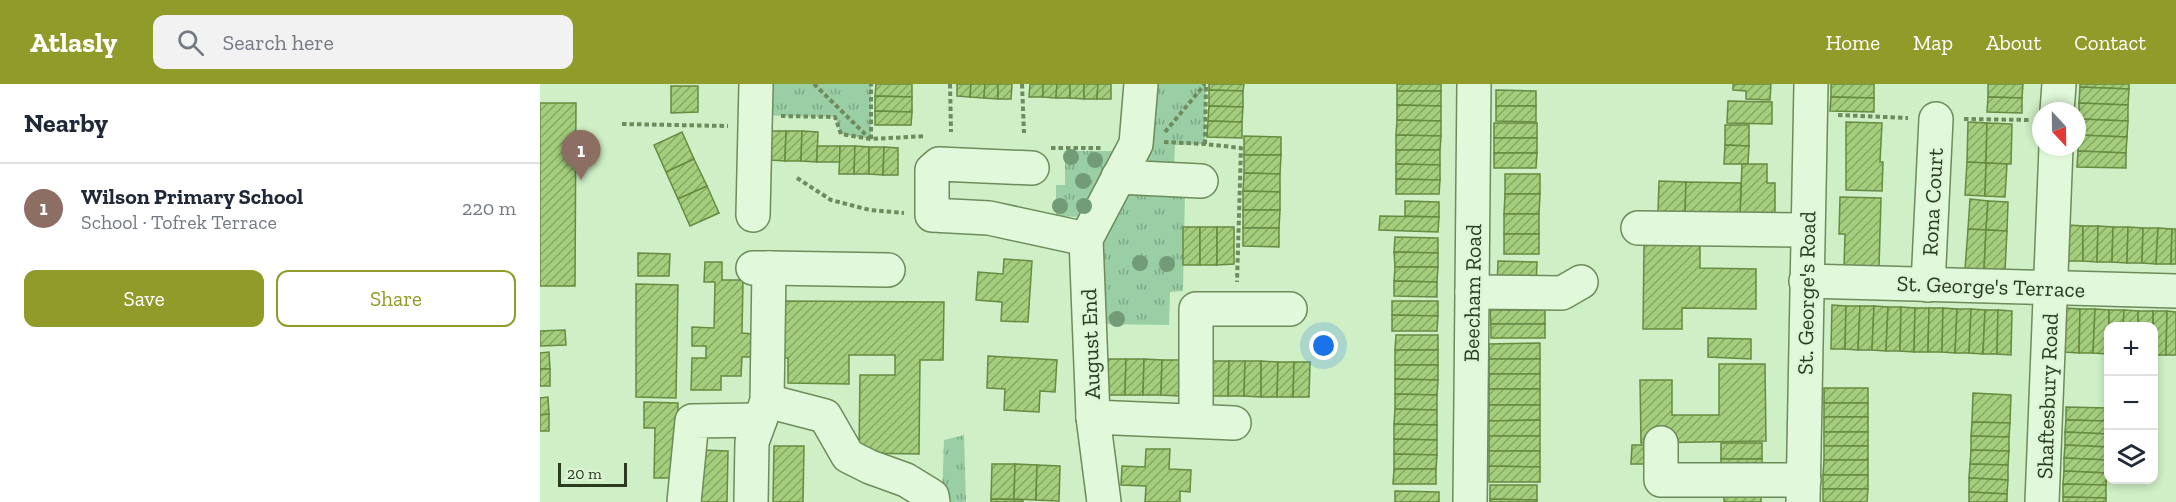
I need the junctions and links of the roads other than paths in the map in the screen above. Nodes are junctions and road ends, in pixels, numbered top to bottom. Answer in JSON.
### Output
{"nodes":[{"id":1,"x":1141,"y":84,"type":"edge"},
{"id":2,"x":1474,"y":84,"type":"edge"},
{"id":3,"x":1810,"y":84,"type":"edge"},
{"id":4,"x":2059,"y":84,"type":"edge"},
{"id":5,"x":2058,"y":102,"type":"edge"},
{"id":6,"x":756,"y":109,"type":"edge"},
{"id":7,"x":1936,"y":119,"type":"dead end"},
{"id":8,"x":2056,"y":156,"type":"edge"},
{"id":9,"x":1039,"y":158,"type":"road end"},
{"id":10,"x":1202,"y":175,"type":"road end"},
{"id":11,"x":1118,"y":177,"type":"junction"},
{"id":12,"x":753,"y":215,"type":"dead end"},
{"id":13,"x":1638,"y":228,"type":"dead end"},
{"id":14,"x":1807,"y":230,"type":"junction"},
{"id":15,"x":1086,"y":239,"type":"junction"},
{"id":16,"x":888,"y":270,"type":"dead end"},
{"id":17,"x":1806,"y":281,"type":"junction"},
{"id":18,"x":1581,"y":282,"type":"dead end"},
{"id":19,"x":1928,"y":285,"type":"junction"},
{"id":20,"x":2051,"y":288,"type":"junction"},
{"id":21,"x":2176,"y":291,"type":"edge"},
{"id":22,"x":1472,"y":292,"type":"junction"},
{"id":23,"x":1290,"y":309,"type":"dead end"},
{"id":24,"x":763,"y":411,"type":"junction"},
{"id":25,"x":1092,"y":417,"type":"junction"},
{"id":26,"x":1196,"y":420,"type":"junction"},
{"id":27,"x":1234,"y":423,"type":"dead end"},
{"id":28,"x":1661,"y":443,"type":"dead end"},
{"id":29,"x":1804,"y":491,"type":"edge"},
{"id":30,"x":684,"y":502,"type":"edge"},
{"id":31,"x":752,"y":502,"type":"edge"},
{"id":32,"x":933,"y":502,"type":"edge"},
{"id":33,"x":1104,"y":502,"type":"edge"},
{"id":34,"x":1470,"y":502,"type":"edge"},
{"id":35,"x":2042,"y":502,"type":"edge"}],
"edges":[{"from":1,"to":11,"type":"street","name":"August End"},
{"from":2,"to":22,"type":"street","name":"Beecham Road"},
{"from":3,"to":14,"type":"street","name":"St. George's Road"},
{"from":4,"to":5,"type":"street"},
{"from":6,"to":12,"type":"street"},
{"from":7,"to":19,"type":"street","name":"Rona Court"},
{"from":8,"to":20,"type":"street","name":"Shaftesbury Road"},
{"from":9,"to":15,"type":"street"},
{"from":10,"to":11,"type":"street"},
{"from":11,"to":15,"type":"street","name":"August End"},
{"from":13,"to":14,"type":"street"},
{"from":14,"to":17,"type":"street","name":"St. George's Road"},
{"from":15,"to":25,"type":"street","name":"August End"},
{"from":16,"to":24,"type":"street"},
{"from":17,"to":19,"type":"street","name":"St. George's Terrace"},
{"from":17,"to":29,"type":"street","name":"St. George's Road"},
{"from":18,"to":22,"type":"street"},
{"from":19,"to":20,"type":"street","name":"St. George's Terrace"},
{"from":20,"to":21,"type":"street","name":"St. George's Terrace"},
{"from":20,"to":35,"type":"street","name":"Shaftesbury Road"},
{"from":22,"to":34,"type":"street","name":"Beecham Road"},
{"from":23,"to":26,"type":"street"},
{"from":24,"to":30,"type":"street"},
{"from":24,"to":31,"type":"street"},
{"from":24,"to":32,"type":"street"},
{"from":25,"to":26,"type":"street","name":"August End"},
{"from":25,"to":33,"type":"street"},
{"from":26,"to":27,"type":"street","name":"August End"},
{"from":28,"to":29,"type":"street"}]}
